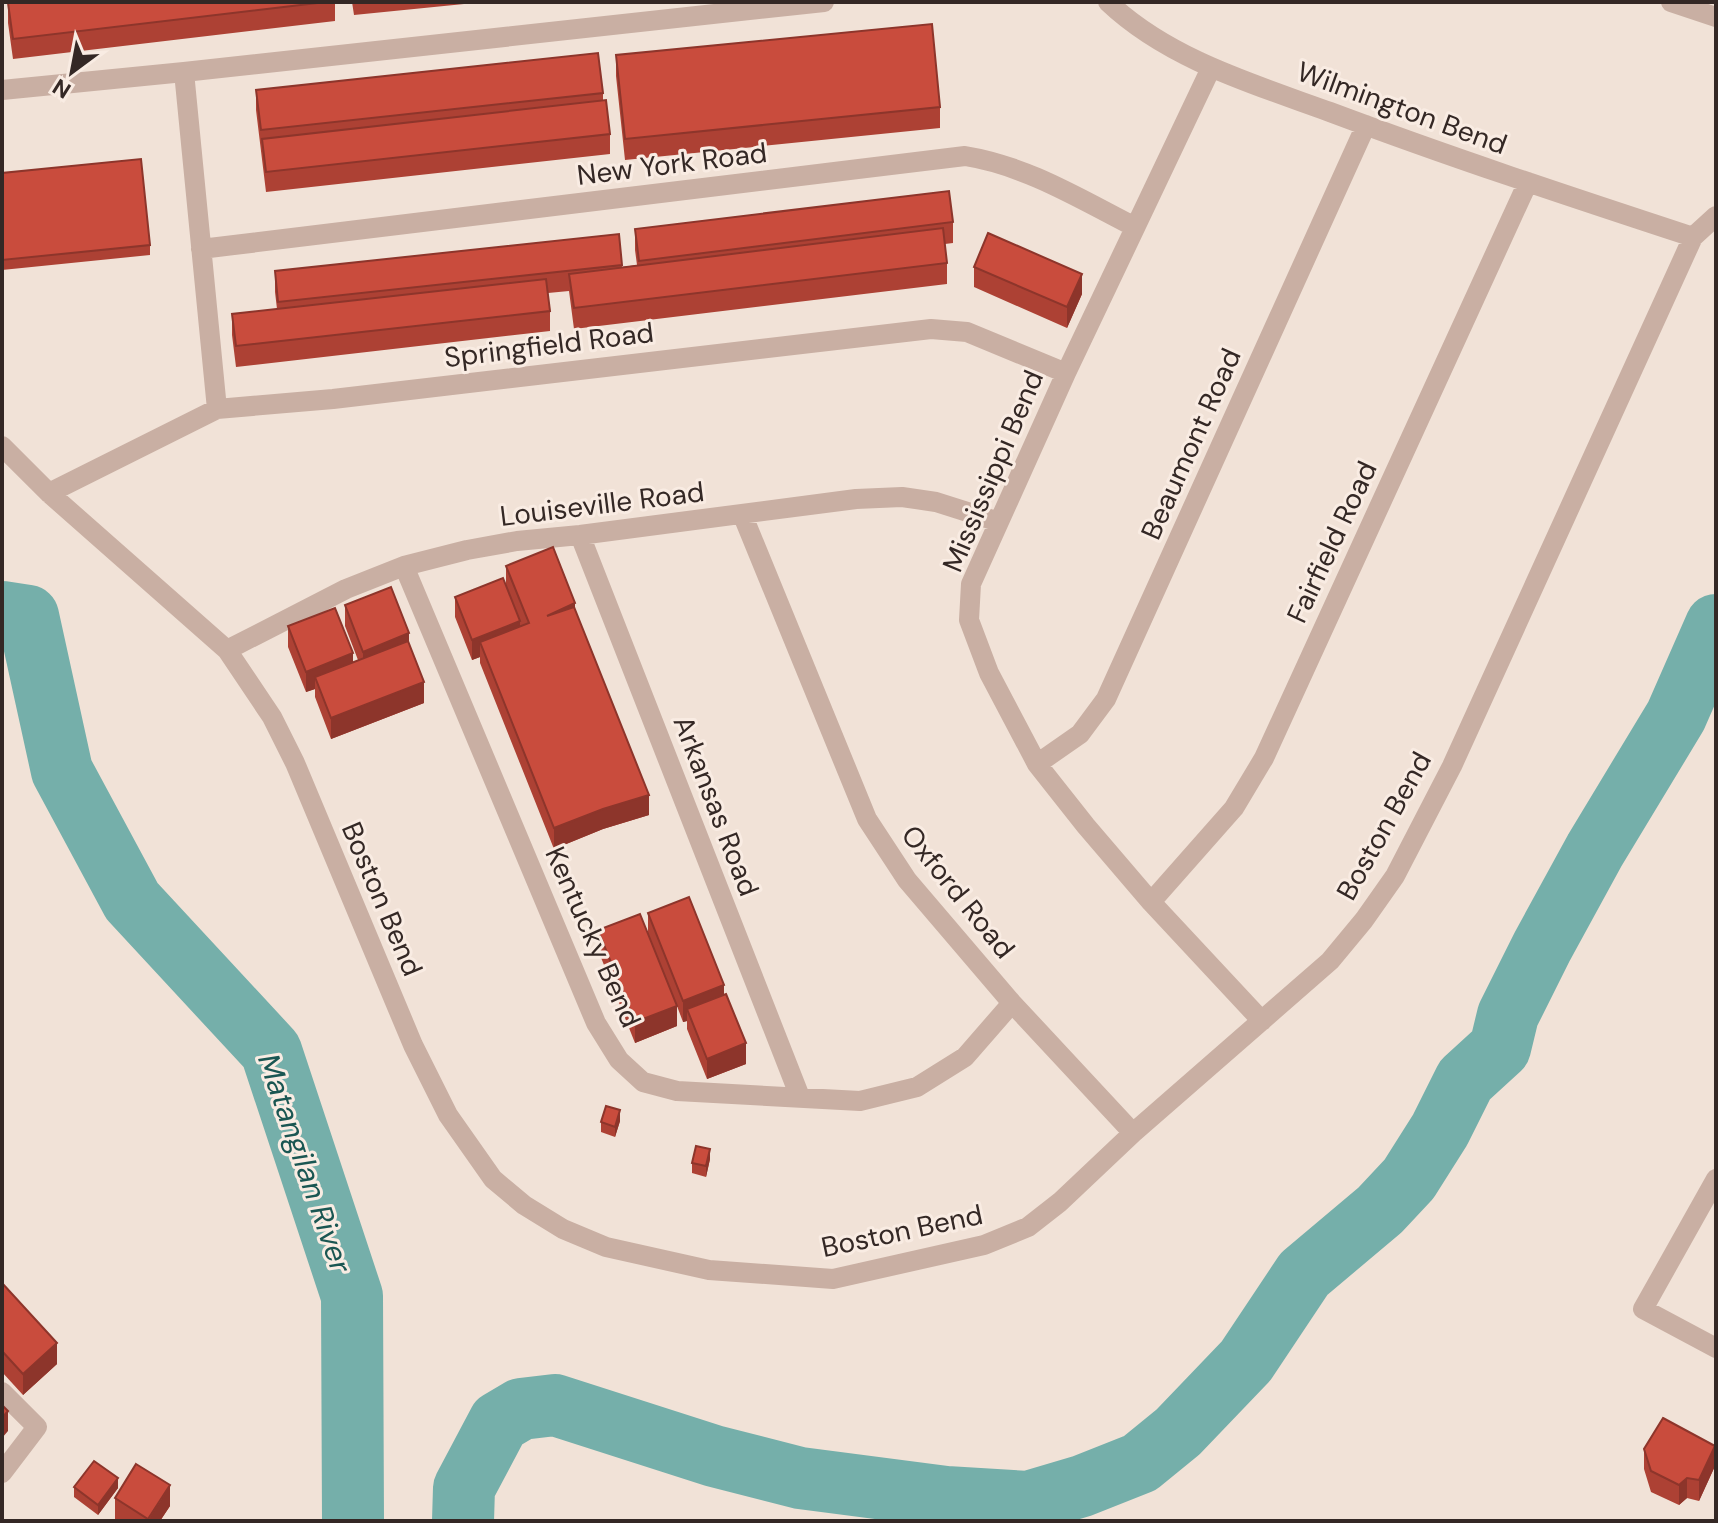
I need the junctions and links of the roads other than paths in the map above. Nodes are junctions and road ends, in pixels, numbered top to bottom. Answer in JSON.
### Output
{"nodes":[{"id":1,"x":824,"y":2,"type":"edge"},
{"id":2,"x":1108,"y":2,"type":"edge"},
{"id":3,"x":1671,"y":2,"type":"edge"},
{"id":4,"x":1716,"y":17,"type":"edge"},
{"id":5,"x":1211,"y":68,"type":"junction"},
{"id":6,"x":184,"y":72,"type":"junction"},
{"id":7,"x":2,"y":90,"type":"edge"},
{"id":8,"x":1366,"y":125,"type":"junction"},
{"id":9,"x":1528,"y":182,"type":"junction"},
{"id":10,"x":1716,"y":216,"type":"edge"},
{"id":11,"x":1135,"y":227,"type":"junction"},
{"id":12,"x":1693,"y":237,"type":"junction"},
{"id":13,"x":201,"y":249,"type":"junction"},
{"id":14,"x":1066,"y":373,"type":"junction"},
{"id":15,"x":217,"y":409,"type":"junction"},
{"id":16,"x":2,"y":446,"type":"edge"},
{"id":17,"x":49,"y":493,"type":"junction"},
{"id":18,"x":743,"y":516,"type":"junction"},
{"id":19,"x":999,"y":522,"type":"junction"},
{"id":20,"x":580,"y":535,"type":"junction"},
{"id":21,"x":404,"y":566,"type":"junction"},
{"id":22,"x":227,"y":650,"type":"junction"},
{"id":23,"x":1037,"y":764,"type":"junction"},
{"id":24,"x":1151,"y":902,"type":"junction"},
{"id":25,"x":1012,"y":1003,"type":"junction"},
{"id":26,"x":1262,"y":1021,"type":"junction"},
{"id":27,"x":800,"y":1097,"type":"junction"},
{"id":28,"x":1133,"y":1133,"type":"junction"},
{"id":29,"x":1716,"y":1179,"type":"edge"},
{"id":30,"x":1716,"y":1348,"type":"edge"},
{"id":31,"x":2,"y":1392,"type":"edge"},
{"id":32,"x":2,"y":1473,"type":"edge"}],
"edges":[{"from":1,"to":6,"type":"street"},
{"from":2,"to":5,"type":"street","name":"Wilmington Bend"},
{"from":3,"to":4,"type":"street"},
{"from":5,"to":8,"type":"street","name":"Wilmington Bend"},
{"from":5,"to":11,"type":"street","name":"Mississippi Bend"},
{"from":6,"to":7,"type":"street"},
{"from":6,"to":13,"type":"street"},
{"from":8,"to":9,"type":"street","name":"Wilmington Bend"},
{"from":8,"to":23,"type":"street","name":"Beaumont Road"},
{"from":9,"to":12,"type":"street","name":"Wilmington Bend"},
{"from":9,"to":24,"type":"street","name":"Fairfield Road"},
{"from":10,"to":12,"type":"street"},
{"from":11,"to":13,"type":"street","name":"New York Road"},
{"from":11,"to":14,"type":"street","name":"Mississippi Bend"},
{"from":12,"to":26,"type":"street","name":"Boston Bend"},
{"from":13,"to":15,"type":"street"},
{"from":14,"to":15,"type":"street","name":"Springfield Road"},
{"from":14,"to":19,"type":"street","name":"Mississippi Bend"},
{"from":15,"to":17,"type":"street","name":"Springfield Road"},
{"from":16,"to":17,"type":"street","name":"Boston Bend"},
{"from":17,"to":22,"type":"street","name":"Boston Bend"},
{"from":18,"to":19,"type":"street","name":"Louiseville Road"},
{"from":18,"to":20,"type":"street","name":"Louiseville Road"},
{"from":18,"to":25,"type":"street","name":"Oxford Road"},
{"from":19,"to":23,"type":"street","name":"Mississippi Bend"},
{"from":20,"to":21,"type":"street","name":"Louiseville Road"},
{"from":20,"to":27,"type":"street","name":"Arkansas Road"},
{"from":21,"to":22,"type":"street","name":"Louiseville Road"},
{"from":21,"to":27,"type":"street","name":"Kentucky Bend"},
{"from":22,"to":28,"type":"street","name":"Boston Bend"},
{"from":23,"to":24,"type":"street","name":"Mississippi Bend"},
{"from":24,"to":26,"type":"street","name":"Mississippi Bend"},
{"from":25,"to":27,"type":"street","name":"Kentucky Bend"},
{"from":25,"to":28,"type":"street","name":"Oxford Road"},
{"from":26,"to":28,"type":"street","name":"Boston Bend"},
{"from":29,"to":30,"type":"street"},
{"from":31,"to":32,"type":"street"}]}
